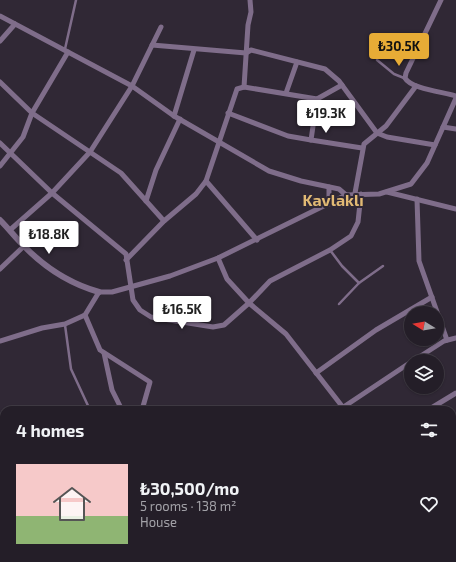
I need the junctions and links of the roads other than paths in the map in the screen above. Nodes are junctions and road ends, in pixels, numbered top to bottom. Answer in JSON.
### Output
{"nodes":[{"id":1,"x":76,"y":0,"type":"edge"},
{"id":2,"x":250,"y":0,"type":"edge"},
{"id":3,"x":440,"y":0,"type":"edge"},
{"id":4,"x":0,"y":16,"type":"edge"},
{"id":5,"x":15,"y":24,"type":"junction"},
{"id":6,"x":161,"y":27,"type":"dead end"},
{"id":7,"x":0,"y":41,"type":"edge"},
{"id":8,"x":152,"y":45,"type":"junction"},
{"id":9,"x":194,"y":50,"type":"junction"},
{"id":10,"x":66,"y":51,"type":"junction"},
{"id":11,"x":246,"y":53,"type":"junction"},
{"id":12,"x":377,"y":60,"type":"dead end"},
{"id":13,"x":297,"y":62,"type":"junction"},
{"id":14,"x":405,"y":78,"type":"junction"},
{"id":15,"x":0,"y":82,"type":"edge"},
{"id":16,"x":342,"y":85,"type":"junction"},
{"id":17,"x":132,"y":86,"type":"junction"},
{"id":18,"x":416,"y":86,"type":"junction"},
{"id":19,"x":244,"y":87,"type":"junction"},
{"id":20,"x":286,"y":93,"type":"junction"},
{"id":21,"x":456,"y":97,"type":"edge"},
{"id":22,"x":317,"y":99,"type":"junction"},
{"id":23,"x":32,"y":113,"type":"junction"},
{"id":24,"x":228,"y":113,"type":"junction"},
{"id":25,"x":174,"y":116,"type":"junction"},
{"id":26,"x":180,"y":119,"type":"junction"},
{"id":27,"x":443,"y":127,"type":"junction"},
{"id":28,"x":456,"y":129,"type":"edge"},
{"id":29,"x":377,"y":132,"type":"junction"},
{"id":30,"x":311,"y":140,"type":"junction"},
{"id":31,"x":219,"y":141,"type":"junction"},
{"id":32,"x":0,"y":143,"type":"edge"},
{"id":33,"x":435,"y":145,"type":"junction"},
{"id":34,"x":362,"y":148,"type":"junction"},
{"id":35,"x":90,"y":152,"type":"junction"},
{"id":36,"x":10,"y":153,"type":"junction"},
{"id":37,"x":0,"y":166,"type":"edge"},
{"id":38,"x":206,"y":181,"type":"junction"},
{"id":39,"x":329,"y":187,"type":"junction"},
{"id":40,"x":52,"y":192,"type":"junction"},
{"id":41,"x":386,"y":192,"type":"junction"},
{"id":42,"x":354,"y":193,"type":"junction"},
{"id":43,"x":361,"y":194,"type":"junction"},
{"id":44,"x":346,"y":195,"type":"junction"},
{"id":45,"x":417,"y":199,"type":"junction"},
{"id":46,"x":146,"y":201,"type":"junction"},
{"id":47,"x":329,"y":204,"type":"junction"},
{"id":48,"x":456,"y":209,"type":"edge"},
{"id":49,"x":0,"y":220,"type":"edge"},
{"id":50,"x":164,"y":221,"type":"junction"},
{"id":51,"x":10,"y":230,"type":"junction"},
{"id":52,"x":256,"y":240,"type":"junction"},
{"id":53,"x":24,"y":246,"type":"junction"},
{"id":54,"x":330,"y":250,"type":"junction"},
{"id":55,"x":218,"y":258,"type":"junction"},
{"id":56,"x":126,"y":260,"type":"junction"},
{"id":57,"x":383,"y":266,"type":"dead end"},
{"id":58,"x":0,"y":269,"type":"edge"},
{"id":59,"x":359,"y":283,"type":"junction"},
{"id":60,"x":130,"y":287,"type":"junction"},
{"id":61,"x":99,"y":292,"type":"junction"},
{"id":62,"x":432,"y":298,"type":"junction"},
{"id":63,"x":249,"y":303,"type":"junction"},
{"id":64,"x":339,"y":304,"type":"dead end"},
{"id":65,"x":85,"y":315,"type":"junction"},
{"id":66,"x":65,"y":324,"type":"junction"},
{"id":67,"x":456,"y":338,"type":"edge"},
{"id":68,"x":447,"y":340,"type":"junction"},
{"id":69,"x":0,"y":341,"type":"edge"},
{"id":70,"x":104,"y":353,"type":"junction"},
{"id":71,"x":425,"y":354,"type":"edge"},
{"id":72,"x":404,"y":367,"type":"edge"},
{"id":73,"x":316,"y":372,"type":"junction"},
{"id":74,"x":456,"y":393,"type":"edge"},
{"id":75,"x":88,"y":406,"type":"edge"},
{"id":76,"x":120,"y":406,"type":"edge"},
{"id":77,"x":143,"y":406,"type":"edge"},
{"id":78,"x":341,"y":406,"type":"edge"},
{"id":79,"x":347,"y":406,"type":"edge"},
{"id":80,"x":435,"y":406,"type":"edge"}],
"edges":[{"from":1,"to":10,"type":"lane"},
{"from":2,"to":11,"type":"street"},
{"from":3,"to":14,"type":"street"},
{"from":4,"to":5,"type":"street"},
{"from":5,"to":7,"type":"street"},
{"from":5,"to":10,"type":"street"},
{"from":6,"to":8,"type":"street"},
{"from":8,"to":9,"type":"street"},
{"from":8,"to":17,"type":"street"},
{"from":9,"to":11,"type":"street"},
{"from":9,"to":25,"type":"street"},
{"from":10,"to":17,"type":"street"},
{"from":10,"to":23,"type":"street"},
{"from":11,"to":13,"type":"street"},
{"from":11,"to":19,"type":"street"},
{"from":12,"to":14,"type":"lane"},
{"from":13,"to":16,"type":"street"},
{"from":13,"to":20,"type":"street"},
{"from":14,"to":18,"type":"street"},
{"from":15,"to":23,"type":"street"},
{"from":16,"to":22,"type":"street"},
{"from":16,"to":29,"type":"street"},
{"from":17,"to":25,"type":"street"},
{"from":17,"to":35,"type":"street"},
{"from":18,"to":21,"type":"street"},
{"from":18,"to":29,"type":"street"},
{"from":19,"to":20,"type":"street"},
{"from":19,"to":24,"type":"street"},
{"from":20,"to":22,"type":"street"},
{"from":21,"to":27,"type":"street"},
{"from":22,"to":30,"type":"street"},
{"from":23,"to":35,"type":"street"},
{"from":23,"to":36,"type":"street"},
{"from":24,"to":30,"type":"street"},
{"from":24,"to":31,"type":"street"},
{"from":25,"to":26,"type":"street"},
{"from":26,"to":31,"type":"street"},
{"from":26,"to":46,"type":"street"},
{"from":27,"to":28,"type":"street"},
{"from":27,"to":33,"type":"street"},
{"from":29,"to":33,"type":"street"},
{"from":29,"to":34,"type":"street"},
{"from":30,"to":34,"type":"street"},
{"from":31,"to":38,"type":"street"},
{"from":31,"to":39,"type":"street"},
{"from":32,"to":36,"type":"street"},
{"from":33,"to":41,"type":"street"},
{"from":34,"to":42,"type":"street"},
{"from":35,"to":40,"type":"street"},
{"from":35,"to":46,"type":"street"},
{"from":36,"to":37,"type":"street"},
{"from":36,"to":40,"type":"street"},
{"from":38,"to":50,"type":"street"},
{"from":38,"to":52,"type":"street"},
{"from":39,"to":44,"type":"street"},
{"from":39,"to":47,"type":"street"},
{"from":40,"to":51,"type":"street"},
{"from":40,"to":56,"type":"street"},
{"from":41,"to":43,"type":"street"},
{"from":41,"to":45,"type":"street"},
{"from":42,"to":43,"type":"street"},
{"from":42,"to":44,"type":"street"},
{"from":43,"to":54,"type":"street"},
{"from":44,"to":47,"type":"street"},
{"from":45,"to":48,"type":"street"},
{"from":45,"to":62,"type":"street"},
{"from":46,"to":50,"type":"street"},
{"from":47,"to":52,"type":"street"},
{"from":49,"to":51,"type":"street"},
{"from":50,"to":56,"type":"street"},
{"from":51,"to":53,"type":"street"},
{"from":52,"to":55,"type":"street"},
{"from":53,"to":58,"type":"street"},
{"from":53,"to":61,"type":"street"},
{"from":54,"to":59,"type":"lane"},
{"from":54,"to":63,"type":"street"},
{"from":55,"to":60,"type":"street"},
{"from":55,"to":63,"type":"street"},
{"from":56,"to":60,"type":"street"},
{"from":57,"to":59,"type":"lane"},
{"from":59,"to":64,"type":"lane"},
{"from":60,"to":61,"type":"street"},
{"from":60,"to":63,"type":"street"},
{"from":61,"to":65,"type":"street"},
{"from":62,"to":68,"type":"street"},
{"from":62,"to":73,"type":"street"},
{"from":63,"to":73,"type":"street"},
{"from":65,"to":66,"type":"street"},
{"from":65,"to":70,"type":"street"},
{"from":66,"to":69,"type":"street"},
{"from":66,"to":75,"type":"lane"},
{"from":67,"to":68,"type":"street"},
{"from":68,"to":71,"type":"street"},
{"from":70,"to":76,"type":"street"},
{"from":70,"to":77,"type":"street"},
{"from":72,"to":79,"type":"street"},
{"from":73,"to":78,"type":"street"},
{"from":74,"to":80,"type":"street"}]}
